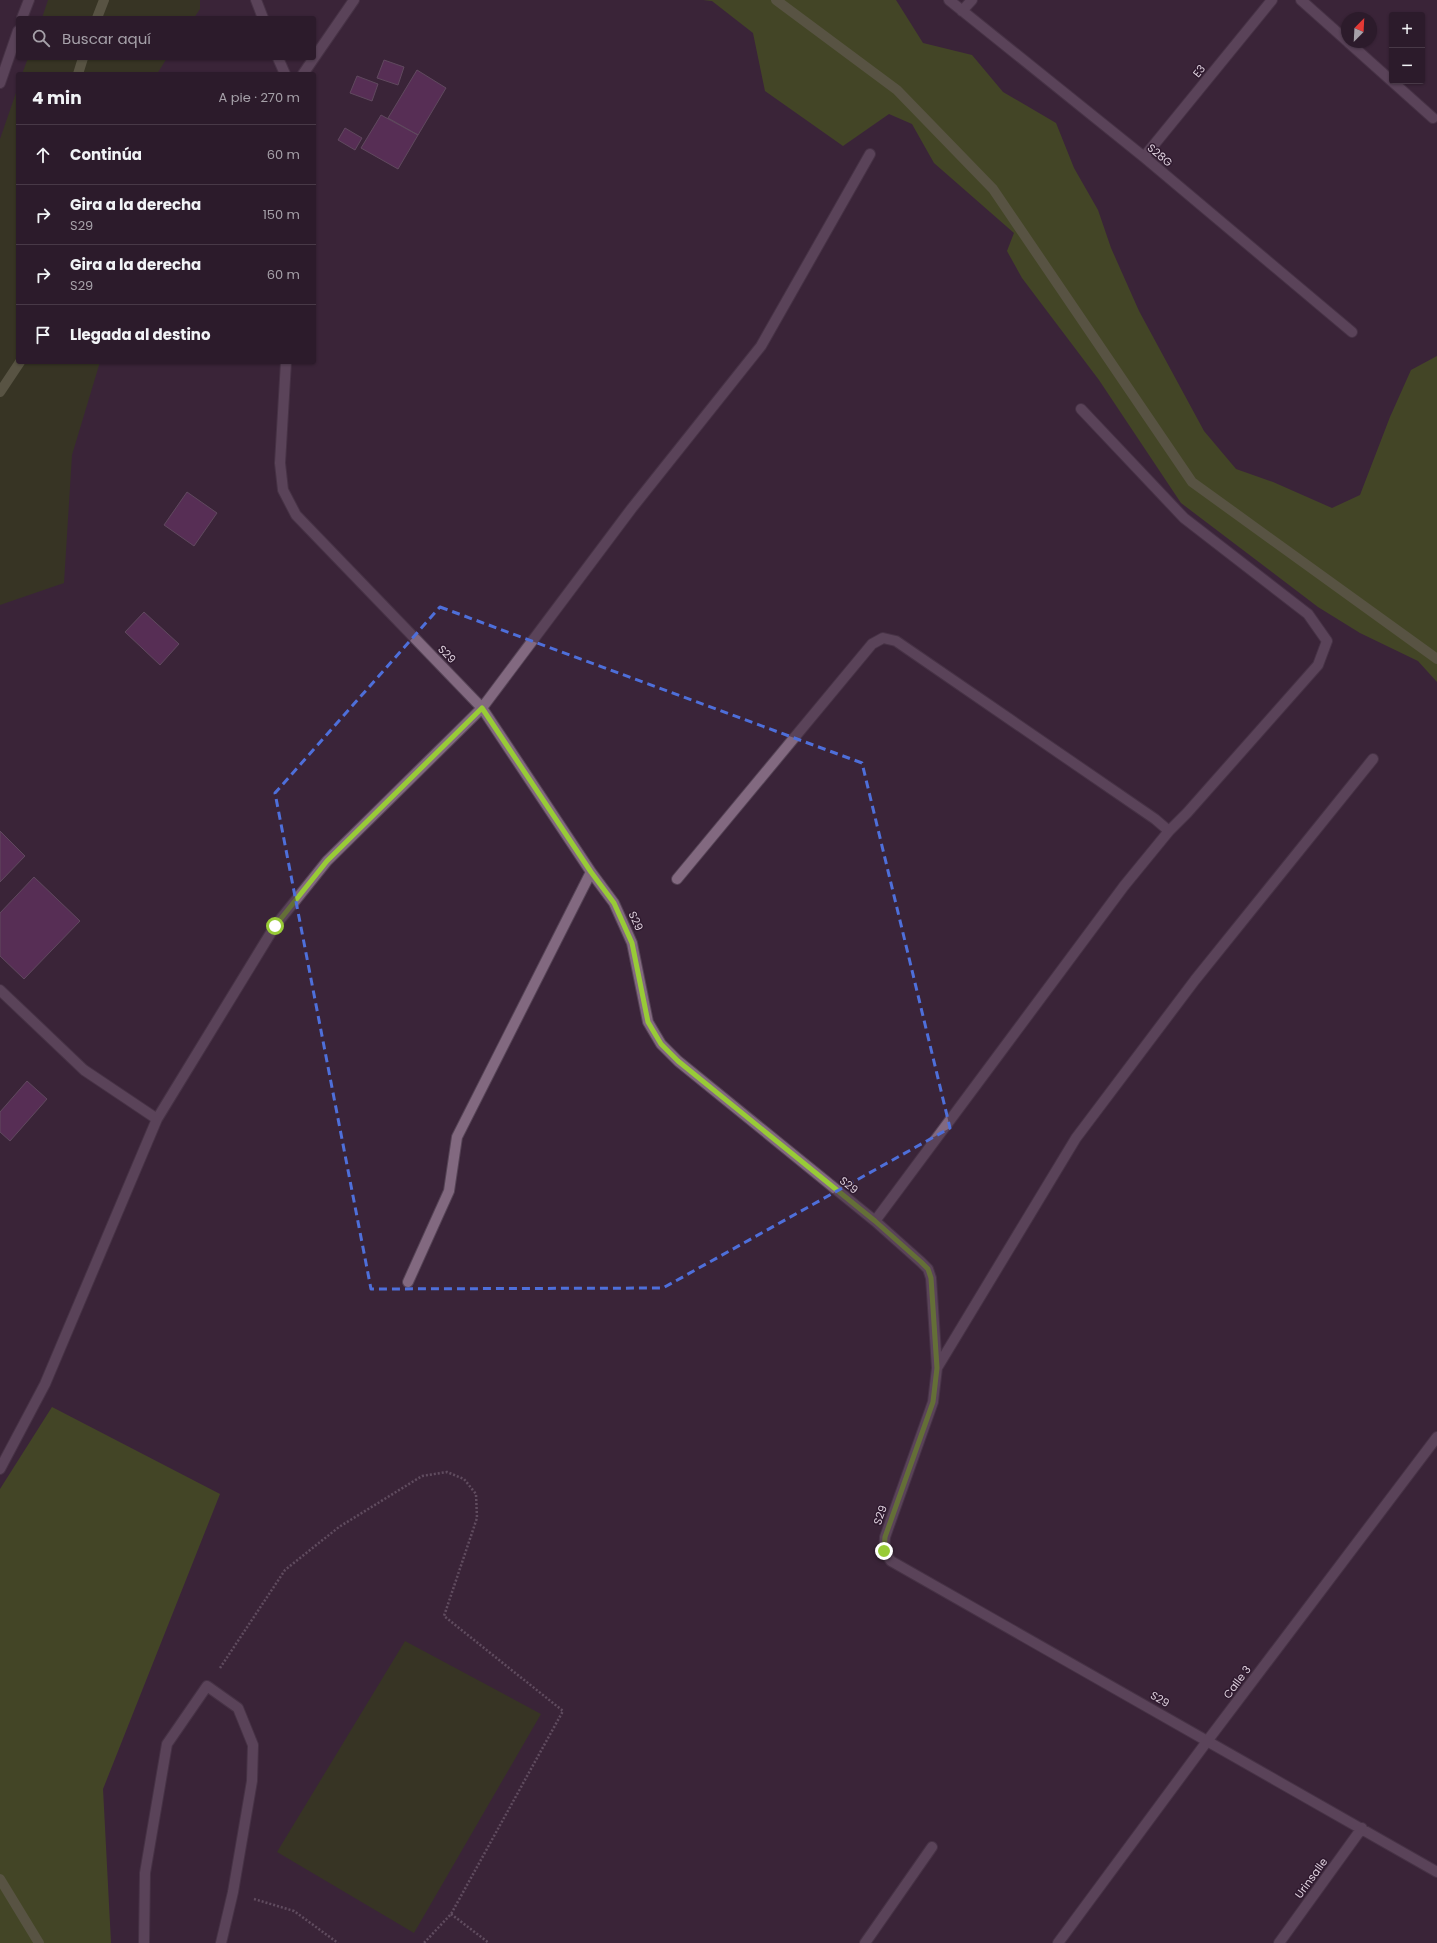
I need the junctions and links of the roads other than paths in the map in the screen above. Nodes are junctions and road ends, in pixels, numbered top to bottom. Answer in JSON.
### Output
{"nodes":[{"id":1,"x":29,"y":0,"type":"edge"},
{"id":2,"x":256,"y":0,"type":"edge"},
{"id":3,"x":354,"y":0,"type":"edge"},
{"id":4,"x":949,"y":0,"type":"edge"},
{"id":5,"x":972,"y":0,"type":"edge"},
{"id":6,"x":1272,"y":0,"type":"edge"},
{"id":7,"x":1301,"y":0,"type":"edge"},
{"id":8,"x":962,"y":11,"type":"junction"},
{"id":9,"x":23,"y":16,"type":"edge"},
{"id":10,"x":262,"y":16,"type":"edge"},
{"id":11,"x":16,"y":37,"type":"edge"},
{"id":12,"x":1341,"y":37,"type":"edge"},
{"id":13,"x":1354,"y":48,"type":"edge"},
{"id":14,"x":316,"y":55,"type":"edge"},
{"id":15,"x":279,"y":60,"type":"edge"},
{"id":16,"x":313,"y":60,"type":"edge"},
{"id":17,"x":284,"y":72,"type":"edge"},
{"id":18,"x":304,"y":72,"type":"edge"},
{"id":19,"x":0,"y":83,"type":"edge"},
{"id":20,"x":1433,"y":118,"type":"dead end"},
{"id":21,"x":870,"y":154,"type":"dead end"},
{"id":22,"x":1144,"y":157,"type":"junction"},
{"id":23,"x":1352,"y":332,"type":"dead end"},
{"id":24,"x":286,"y":364,"type":"edge"},
{"id":25,"x":1081,"y":409,"type":"dead end"},
{"id":26,"x":482,"y":708,"type":"junction"},
{"id":27,"x":1373,"y":759,"type":"dead end"},
{"id":28,"x":1169,"y":830,"type":"junction"},
{"id":29,"x":591,"y":872,"type":"junction"},
{"id":30,"x":677,"y":879,"type":"dead end"},
{"id":31,"x":0,"y":990,"type":"edge"},
{"id":32,"x":157,"y":1119,"type":"junction"},
{"id":33,"x":875,"y":1221,"type":"junction"},
{"id":34,"x":408,"y":1282,"type":"dead end"},
{"id":35,"x":937,"y":1368,"type":"junction"},
{"id":36,"x":1437,"y":1437,"type":"edge"},
{"id":37,"x":0,"y":1469,"type":"edge"},
{"id":38,"x":1208,"y":1740,"type":"junction"},
{"id":39,"x":1362,"y":1828,"type":"junction"},
{"id":40,"x":932,"y":1847,"type":"dead end"},
{"id":41,"x":1437,"y":1872,"type":"edge"},
{"id":42,"x":144,"y":1943,"type":"edge"},
{"id":43,"x":221,"y":1943,"type":"edge"},
{"id":44,"x":865,"y":1943,"type":"edge"},
{"id":45,"x":1058,"y":1943,"type":"edge"},
{"id":46,"x":1279,"y":1943,"type":"edge"}],
"edges":[{"from":1,"to":9,"type":"street"},
{"from":2,"to":10,"type":"street"},
{"from":3,"to":14,"type":"street"},
{"from":4,"to":8,"type":"street","name":"S28G"},
{"from":5,"to":8,"type":"street"},
{"from":6,"to":22,"type":"street","name":"E3"},
{"from":7,"to":12,"type":"street"},
{"from":8,"to":22,"type":"street","name":"S28G"},
{"from":11,"to":19,"type":"street"},
{"from":13,"to":20,"type":"street"},
{"from":15,"to":17,"type":"street"},
{"from":16,"to":18,"type":"street"},
{"from":21,"to":26,"type":"street"},
{"from":22,"to":23,"type":"street","name":"S28G"},
{"from":24,"to":26,"type":"street","name":"S29"},
{"from":25,"to":28,"type":"street"},
{"from":26,"to":29,"type":"street","name":"S29"},
{"from":26,"to":32,"type":"street"},
{"from":27,"to":35,"type":"street"},
{"from":28,"to":30,"type":"street"},
{"from":28,"to":33,"type":"street"},
{"from":29,"to":33,"type":"street","name":"S29"},
{"from":29,"to":34,"type":"street"},
{"from":31,"to":32,"type":"street"},
{"from":32,"to":37,"type":"street"},
{"from":33,"to":35,"type":"street","name":"S29"},
{"from":35,"to":38,"type":"street","name":"S29"},
{"from":36,"to":38,"type":"street","name":"Calle 3"},
{"from":38,"to":39,"type":"street","name":"S29"},
{"from":38,"to":45,"type":"street","name":"Calle 3"},
{"from":39,"to":41,"type":"street","name":"S29"},
{"from":39,"to":46,"type":"street","name":"Urinsalle"},
{"from":40,"to":44,"type":"street"},
{"from":42,"to":43,"type":"street"}]}
